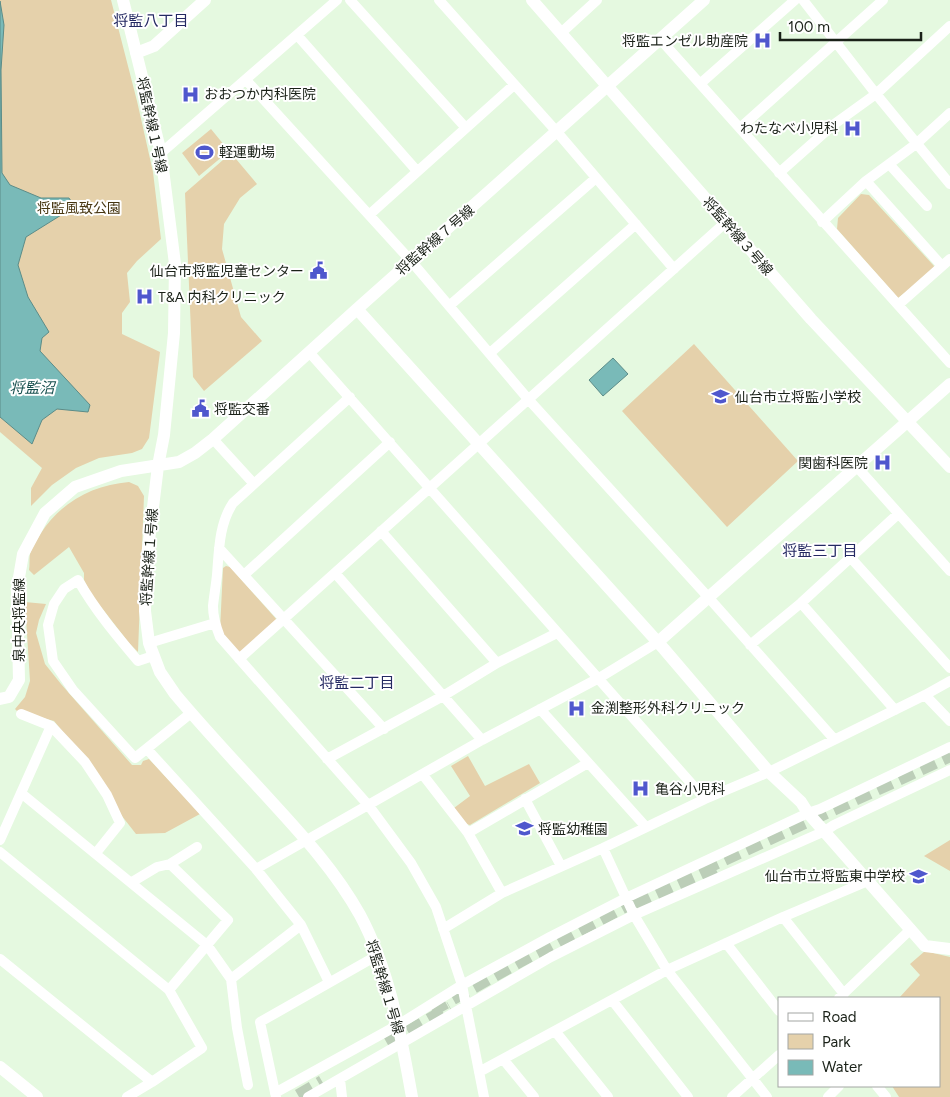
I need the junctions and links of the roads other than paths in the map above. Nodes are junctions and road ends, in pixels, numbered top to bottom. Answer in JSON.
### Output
{"nodes":[{"id":1,"x":123,"y":0,"type":"edge"},
{"id":2,"x":205,"y":0,"type":"edge"},
{"id":3,"x":337,"y":0,"type":"edge"},
{"id":4,"x":350,"y":0,"type":"edge"},
{"id":5,"x":532,"y":0,"type":"edge"},
{"id":6,"x":596,"y":0,"type":"edge"},
{"id":7,"x":704,"y":0,"type":"edge"},
{"id":8,"x":795,"y":0,"type":"edge"},
{"id":9,"x":803,"y":0,"type":"edge"},
{"id":10,"x":883,"y":0,"type":"edge"},
{"id":11,"x":444,"y":2,"type":"edge"},
{"id":12,"x":950,"y":26,"type":"edge"},
{"id":13,"x":561,"y":33,"type":"junction"},
{"id":14,"x":297,"y":35,"type":"junction"},
{"id":15,"x":660,"y":39,"type":"junction"},
{"id":16,"x":835,"y":42,"type":"junction"},
{"id":17,"x":136,"y":53,"type":"junction"},
{"id":18,"x":246,"y":80,"type":"junction"},
{"id":19,"x":700,"y":83,"type":"junction"},
{"id":20,"x":514,"y":85,"type":"junction"},
{"id":21,"x":608,"y":86,"type":"junction"},
{"id":22,"x":876,"y":94,"type":"junction"},
{"id":23,"x":950,"y":113,"type":"edge"},
{"id":24,"x":465,"y":127,"type":"junction"},
{"id":25,"x":740,"y":128,"type":"junction"},
{"id":26,"x":557,"y":132,"type":"junction"},
{"id":27,"x":916,"y":144,"type":"junction"},
{"id":28,"x":161,"y":154,"type":"junction"},
{"id":29,"x":889,"y":164,"type":"junction"},
{"id":30,"x":417,"y":171,"type":"junction"},
{"id":31,"x":779,"y":174,"type":"junction"},
{"id":32,"x":596,"y":178,"type":"junction"},
{"id":33,"x":866,"y":181,"type":"junction"},
{"id":34,"x":950,"y":184,"type":"edge"},
{"id":35,"x":927,"y":206,"type":"dead end"},
{"id":36,"x":369,"y":215,"type":"junction"},
{"id":37,"x":726,"y":222,"type":"junction"},
{"id":38,"x":822,"y":222,"type":"junction"},
{"id":39,"x":636,"y":224,"type":"junction"},
{"id":40,"x":950,"y":259,"type":"edge"},
{"id":41,"x":411,"y":261,"type":"junction"},
{"id":42,"x":942,"y":266,"type":"junction"},
{"id":43,"x":674,"y":269,"type":"junction"},
{"id":44,"x":898,"y":305,"type":"junction"},
{"id":45,"x":449,"y":306,"type":"junction"},
{"id":46,"x":357,"y":309,"type":"junction"},
{"id":47,"x":310,"y":352,"type":"junction"},
{"id":48,"x":490,"y":353,"type":"junction"},
{"id":49,"x":950,"y":363,"type":"edge"},
{"id":50,"x":950,"y":384,"type":"edge"},
{"id":51,"x":350,"y":397,"type":"junction"},
{"id":52,"x":528,"y":399,"type":"junction"},
{"id":53,"x":908,"y":421,"type":"junction"},
{"id":54,"x":214,"y":439,"type":"junction"},
{"id":55,"x":390,"y":442,"type":"junction"},
{"id":56,"x":479,"y":444,"type":"junction"},
{"id":57,"x":158,"y":466,"type":"junction"},
{"id":58,"x":857,"y":467,"type":"junction"},
{"id":59,"x":950,"y":467,"type":"edge"},
{"id":60,"x":254,"y":484,"type":"junction"},
{"id":61,"x":430,"y":487,"type":"junction"},
{"id":62,"x":898,"y":514,"type":"junction"},
{"id":63,"x":382,"y":531,"type":"junction"},
{"id":64,"x":219,"y":548,"type":"junction"},
{"id":65,"x":850,"y":557,"type":"junction"},
{"id":66,"x":950,"y":571,"type":"edge"},
{"id":67,"x":335,"y":573,"type":"junction"},
{"id":68,"x":244,"y":575,"type":"junction"},
{"id":69,"x":709,"y":598,"type":"junction"},
{"id":70,"x":801,"y":603,"type":"junction"},
{"id":71,"x":284,"y":619,"type":"junction"},
{"id":72,"x":215,"y":623,"type":"junction"},
{"id":73,"x":557,"y":633,"type":"junction"},
{"id":74,"x":658,"y":642,"type":"junction"},
{"id":75,"x":148,"y":643,"type":"junction"},
{"id":76,"x":750,"y":645,"type":"junction"},
{"id":77,"x":154,"y":656,"type":"junction"},
{"id":78,"x":239,"y":659,"type":"junction"},
{"id":79,"x":497,"y":663,"type":"junction"},
{"id":80,"x":950,"y":668,"type":"edge"},
{"id":81,"x":599,"y":678,"type":"junction"},
{"id":82,"x":950,"y":681,"type":"edge"},
{"id":83,"x":925,"y":695,"type":"junction"},
{"id":84,"x":443,"y":696,"type":"junction"},
{"id":85,"x":0,"y":699,"type":"edge"},
{"id":86,"x":540,"y":709,"type":"junction"},
{"id":87,"x":895,"y":710,"type":"junction"},
{"id":88,"x":191,"y":713,"type":"junction"},
{"id":89,"x":21,"y":714,"type":"dead end"},
{"id":90,"x":950,"y":721,"type":"edge"},
{"id":91,"x":51,"y":726,"type":"junction"},
{"id":92,"x":384,"y":729,"type":"junction"},
{"id":93,"x":834,"y":739,"type":"junction"},
{"id":94,"x":482,"y":740,"type":"junction"},
{"id":95,"x":950,"y":747,"type":"edge"},
{"id":96,"x":147,"y":749,"type":"junction"},
{"id":97,"x":327,"y":760,"type":"junction"},
{"id":98,"x":588,"y":762,"type":"junction"},
{"id":99,"x":950,"y":770,"type":"edge"},
{"id":100,"x":770,"y":772,"type":"junction"},
{"id":101,"x":423,"y":775,"type":"junction"},
{"id":102,"x":21,"y":793,"type":"junction"},
{"id":103,"x":525,"y":799,"type":"junction"},
{"id":104,"x":705,"y":799,"type":"junction"},
{"id":105,"x":369,"y":806,"type":"junction"},
{"id":106,"x":808,"y":813,"type":"junction"},
{"id":107,"x":646,"y":827,"type":"junction"},
{"id":108,"x":825,"y":831,"type":"junction"},
{"id":109,"x":468,"y":833,"type":"junction"},
{"id":110,"x":0,"y":840,"type":"edge"},
{"id":111,"x":307,"y":840,"type":"junction"},
{"id":112,"x":197,"y":847,"type":"dead end"},
{"id":113,"x":603,"y":848,"type":"junction"},
{"id":114,"x":0,"y":852,"type":"edge"},
{"id":115,"x":96,"y":853,"type":"junction"},
{"id":116,"x":170,"y":864,"type":"junction"},
{"id":117,"x":561,"y":866,"type":"junction"},
{"id":118,"x":256,"y":869,"type":"junction"},
{"id":119,"x":868,"y":881,"type":"junction"},
{"id":120,"x":132,"y":882,"type":"junction"},
{"id":121,"x":502,"y":893,"type":"junction"},
{"id":122,"x":626,"y":898,"type":"junction"},
{"id":123,"x":634,"y":915,"type":"junction"},
{"id":124,"x":783,"y":916,"type":"junction"},
{"id":125,"x":301,"y":925,"type":"junction"},
{"id":126,"x":443,"y":929,"type":"junction"},
{"id":127,"x":911,"y":929,"type":"junction"},
{"id":128,"x":726,"y":943,"type":"junction"},
{"id":129,"x":208,"y":945,"type":"junction"},
{"id":130,"x":950,"y":949,"type":"edge"},
{"id":131,"x":378,"y":955,"type":"junction"},
{"id":132,"x":0,"y":959,"type":"edge"},
{"id":133,"x":668,"y":970,"type":"junction"},
{"id":134,"x":231,"y":979,"type":"junction"},
{"id":135,"x":329,"y":982,"type":"junction"},
{"id":136,"x":462,"y":985,"type":"junction"},
{"id":137,"x":169,"y":990,"type":"junction"},
{"id":138,"x":842,"y":996,"type":"edge"},
{"id":139,"x":612,"y":1000,"type":"junction"},
{"id":140,"x":466,"y":1005,"type":"junction"},
{"id":141,"x":778,"y":1010,"type":"edge"},
{"id":142,"x":398,"y":1025,"type":"junction"},
{"id":143,"x":555,"y":1031,"type":"junction"},
{"id":144,"x":402,"y":1044,"type":"junction"},
{"id":145,"x":778,"y":1056,"type":"edge"},
{"id":146,"x":503,"y":1059,"type":"junction"},
{"id":147,"x":0,"y":1066,"type":"edge"},
{"id":148,"x":479,"y":1072,"type":"junction"},
{"id":149,"x":340,"y":1079,"type":"junction"},
{"id":150,"x":753,"y":1079,"type":"junction"},
{"id":151,"x":152,"y":1082,"type":"junction"},
{"id":152,"x":248,"y":1085,"type":"dead end"},
{"id":153,"x":839,"y":1087,"type":"edge"},
{"id":154,"x":878,"y":1087,"type":"edge"},
{"id":155,"x":276,"y":1095,"type":"edge"},
{"id":156,"x":829,"y":1096,"type":"edge"},
{"id":157,"x":37,"y":1097,"type":"edge"},
{"id":158,"x":127,"y":1097,"type":"edge"},
{"id":159,"x":308,"y":1097,"type":"edge"},
{"id":160,"x":342,"y":1097,"type":"edge"},
{"id":161,"x":412,"y":1097,"type":"edge"},
{"id":162,"x":484,"y":1097,"type":"edge"},
{"id":163,"x":534,"y":1097,"type":"edge"},
{"id":164,"x":608,"y":1097,"type":"edge"},
{"id":165,"x":688,"y":1097,"type":"edge"},
{"id":166,"x":732,"y":1097,"type":"edge"},
{"id":167,"x":767,"y":1097,"type":"edge"},
{"id":168,"x":886,"y":1097,"type":"edge"}],
"edges":[{"from":1,"to":17,"type":"street","name":"将監幹線１号線"},
{"from":2,"to":17,"type":"street"},
{"from":3,"to":14,"type":"street"},
{"from":4,"to":24,"type":"street"},
{"from":5,"to":13,"type":"street","name":"将監幹線３号線"},
{"from":6,"to":13,"type":"street"},
{"from":7,"to":15,"type":"street","name":"将監幹線７号線"},
{"from":8,"to":19,"type":"street"},
{"from":9,"to":16,"type":"street"},
{"from":10,"to":16,"type":"street"},
{"from":11,"to":20,"type":"street"},
{"from":12,"to":22,"type":"street"},
{"from":13,"to":21,"type":"street","name":"将監幹線３号線"},
{"from":14,"to":18,"type":"street"},
{"from":14,"to":30,"type":"street"},
{"from":15,"to":19,"type":"street"},
{"from":15,"to":21,"type":"street","name":"将監幹線７号線"},
{"from":16,"to":22,"type":"street"},
{"from":16,"to":25,"type":"street"},
{"from":17,"to":28,"type":"street","name":"将監幹線１号線"},
{"from":18,"to":28,"type":"street"},
{"from":18,"to":36,"type":"street"},
{"from":19,"to":25,"type":"street"},
{"from":20,"to":24,"type":"street"},
{"from":20,"to":26,"type":"street"},
{"from":21,"to":26,"type":"street","name":"将監幹線７号線"},
{"from":21,"to":37,"type":"street","name":"将監幹線３号線"},
{"from":22,"to":27,"type":"street"},
{"from":22,"to":31,"type":"street"},
{"from":23,"to":27,"type":"street"},
{"from":24,"to":30,"type":"street"},
{"from":25,"to":31,"type":"street"},
{"from":26,"to":32,"type":"street"},
{"from":26,"to":41,"type":"street","name":"将監幹線７号線"},
{"from":27,"to":29,"type":"street"},
{"from":27,"to":34,"type":"street"},
{"from":28,"to":57,"type":"street","name":"将監幹線１号線"},
{"from":29,"to":33,"type":"street"},
{"from":29,"to":35,"type":"street"},
{"from":30,"to":36,"type":"street"},
{"from":31,"to":38,"type":"street"},
{"from":32,"to":39,"type":"street"},
{"from":32,"to":45,"type":"street"},
{"from":33,"to":38,"type":"street"},
{"from":33,"to":42,"type":"street"},
{"from":36,"to":41,"type":"street"},
{"from":37,"to":43,"type":"street"},
{"from":37,"to":53,"type":"street","name":"将監幹線３号線"},
{"from":38,"to":44,"type":"street"},
{"from":39,"to":43,"type":"street"},
{"from":39,"to":48,"type":"street"},
{"from":40,"to":42,"type":"street"},
{"from":41,"to":45,"type":"street"},
{"from":41,"to":46,"type":"street","name":"将監幹線７号線"},
{"from":42,"to":44,"type":"street"},
{"from":43,"to":52,"type":"street"},
{"from":44,"to":49,"type":"street"},
{"from":45,"to":48,"type":"street"},
{"from":46,"to":47,"type":"street","name":"将監幹線７号線"},
{"from":46,"to":56,"type":"street"},
{"from":47,"to":51,"type":"street"},
{"from":47,"to":54,"type":"street","name":"将監幹線７号線"},
{"from":48,"to":52,"type":"street"},
{"from":50,"to":53,"type":"street"},
{"from":51,"to":55,"type":"street"},
{"from":51,"to":60,"type":"street"},
{"from":52,"to":56,"type":"street"},
{"from":52,"to":69,"type":"street"},
{"from":53,"to":58,"type":"street"},
{"from":53,"to":59,"type":"street","name":"将監幹線３号線"},
{"from":54,"to":57,"type":"street","name":"将監幹線７号線"},
{"from":54,"to":60,"type":"street"},
{"from":55,"to":61,"type":"street"},
{"from":55,"to":68,"type":"street"},
{"from":56,"to":61,"type":"street"},
{"from":56,"to":74,"type":"street"},
{"from":57,"to":75,"type":"street","name":"将監幹線１号線"},
{"from":57,"to":85,"type":"street","name":"泉中央将監線"},
{"from":58,"to":62,"type":"street"},
{"from":58,"to":69,"type":"street"},
{"from":60,"to":64,"type":"street"},
{"from":61,"to":63,"type":"street"},
{"from":61,"to":73,"type":"street"},
{"from":62,"to":65,"type":"street"},
{"from":62,"to":66,"type":"street"},
{"from":63,"to":67,"type":"street"},
{"from":63,"to":79,"type":"street"},
{"from":64,"to":68,"type":"street"},
{"from":64,"to":72,"type":"street"},
{"from":65,"to":70,"type":"street"},
{"from":65,"to":80,"type":"street"},
{"from":67,"to":71,"type":"street"},
{"from":67,"to":84,"type":"street"},
{"from":68,"to":71,"type":"street"},
{"from":69,"to":74,"type":"street"},
{"from":69,"to":76,"type":"street"},
{"from":70,"to":76,"type":"street"},
{"from":70,"to":87,"type":"street"},
{"from":71,"to":78,"type":"street"},
{"from":71,"to":92,"type":"street"},
{"from":72,"to":75,"type":"street"},
{"from":72,"to":78,"type":"street"},
{"from":73,"to":79,"type":"street"},
{"from":73,"to":81,"type":"street"},
{"from":74,"to":81,"type":"street"},
{"from":74,"to":100,"type":"street"},
{"from":75,"to":77,"type":"street","name":"将監幹線１号線"},
{"from":76,"to":93,"type":"street"},
{"from":77,"to":88,"type":"street","name":"将監幹線１号線"},
{"from":77,"to":96,"type":"street"},
{"from":78,"to":97,"type":"street"},
{"from":79,"to":84,"type":"street"},
{"from":81,"to":86,"type":"street"},
{"from":81,"to":104,"type":"street"},
{"from":82,"to":83,"type":"street"},
{"from":83,"to":87,"type":"street"},
{"from":83,"to":90,"type":"street"},
{"from":84,"to":92,"type":"street"},
{"from":84,"to":94,"type":"street"},
{"from":86,"to":94,"type":"street"},
{"from":86,"to":98,"type":"street"},
{"from":87,"to":93,"type":"street"},
{"from":88,"to":96,"type":"street"},
{"from":88,"to":111,"type":"street","name":"将監幹線１号線"},
{"from":89,"to":91,"type":"street"},
{"from":91,"to":102,"type":"street"},
{"from":91,"to":115,"type":"street"},
{"from":92,"to":97,"type":"street"},
{"from":93,"to":100,"type":"street"},
{"from":94,"to":101,"type":"street"},
{"from":95,"to":106,"type":"street"},
{"from":96,"to":118,"type":"street"},
{"from":97,"to":105,"type":"street"},
{"from":98,"to":103,"type":"street"},
{"from":98,"to":107,"type":"street"},
{"from":99,"to":108,"type":"street"},
{"from":100,"to":104,"type":"street"},
{"from":100,"to":106,"type":"street"},
{"from":101,"to":105,"type":"street"},
{"from":101,"to":109,"type":"street"},
{"from":102,"to":110,"type":"street"},
{"from":102,"to":115,"type":"street"},
{"from":103,"to":109,"type":"street"},
{"from":103,"to":117,"type":"street"},
{"from":104,"to":107,"type":"street"},
{"from":105,"to":111,"type":"street"},
{"from":105,"to":126,"type":"street"},
{"from":106,"to":108,"type":"street"},
{"from":106,"to":122,"type":"street"},
{"from":107,"to":113,"type":"street"},
{"from":108,"to":119,"type":"street"},
{"from":108,"to":123,"type":"street"},
{"from":109,"to":121,"type":"street"},
{"from":111,"to":118,"type":"street"},
{"from":111,"to":131,"type":"street","name":"将監幹線１号線"},
{"from":112,"to":116,"type":"street"},
{"from":113,"to":117,"type":"street"},
{"from":113,"to":122,"type":"street"},
{"from":114,"to":137,"type":"street"},
{"from":115,"to":120,"type":"street"},
{"from":116,"to":120,"type":"street"},
{"from":116,"to":129,"type":"street"},
{"from":117,"to":121,"type":"street"},
{"from":118,"to":125,"type":"street"},
{"from":119,"to":124,"type":"street"},
{"from":119,"to":127,"type":"street"},
{"from":120,"to":129,"type":"street"},
{"from":121,"to":126,"type":"street"},
{"from":122,"to":123,"type":"street"},
{"from":122,"to":136,"type":"street"},
{"from":123,"to":133,"type":"street"},
{"from":123,"to":140,"type":"street"},
{"from":124,"to":128,"type":"street"},
{"from":124,"to":138,"type":"street"},
{"from":125,"to":134,"type":"street"},
{"from":125,"to":135,"type":"street"},
{"from":126,"to":136,"type":"street"},
{"from":127,"to":130,"type":"street"},
{"from":127,"to":138,"type":"street"},
{"from":128,"to":133,"type":"street"},
{"from":128,"to":141,"type":"street"},
{"from":129,"to":134,"type":"street"},
{"from":129,"to":137,"type":"street"},
{"from":131,"to":135,"type":"street"},
{"from":131,"to":142,"type":"street","name":"将監幹線１号線"},
{"from":132,"to":151,"type":"street"},
{"from":133,"to":139,"type":"street"},
{"from":133,"to":150,"type":"street"},
{"from":134,"to":152,"type":"street"},
{"from":135,"to":155,"type":"street"},
{"from":136,"to":140,"type":"street"},
{"from":136,"to":142,"type":"street"},
{"from":137,"to":151,"type":"street"},
{"from":139,"to":143,"type":"street"},
{"from":139,"to":165,"type":"street"},
{"from":140,"to":144,"type":"street"},
{"from":140,"to":148,"type":"street"},
{"from":142,"to":144,"type":"street","name":"将監幹線１号線"},
{"from":142,"to":155,"type":"street"},
{"from":143,"to":146,"type":"street"},
{"from":143,"to":164,"type":"street"},
{"from":144,"to":149,"type":"street"},
{"from":144,"to":161,"type":"street","name":"将監幹線１号線"},
{"from":145,"to":150,"type":"street"},
{"from":146,"to":148,"type":"street"},
{"from":146,"to":163,"type":"street"},
{"from":147,"to":157,"type":"street"},
{"from":148,"to":162,"type":"street"},
{"from":149,"to":159,"type":"street"},
{"from":149,"to":160,"type":"street"},
{"from":150,"to":166,"type":"street"},
{"from":150,"to":167,"type":"street"},
{"from":151,"to":158,"type":"street"},
{"from":153,"to":156,"type":"street"},
{"from":154,"to":168,"type":"street"}]}
